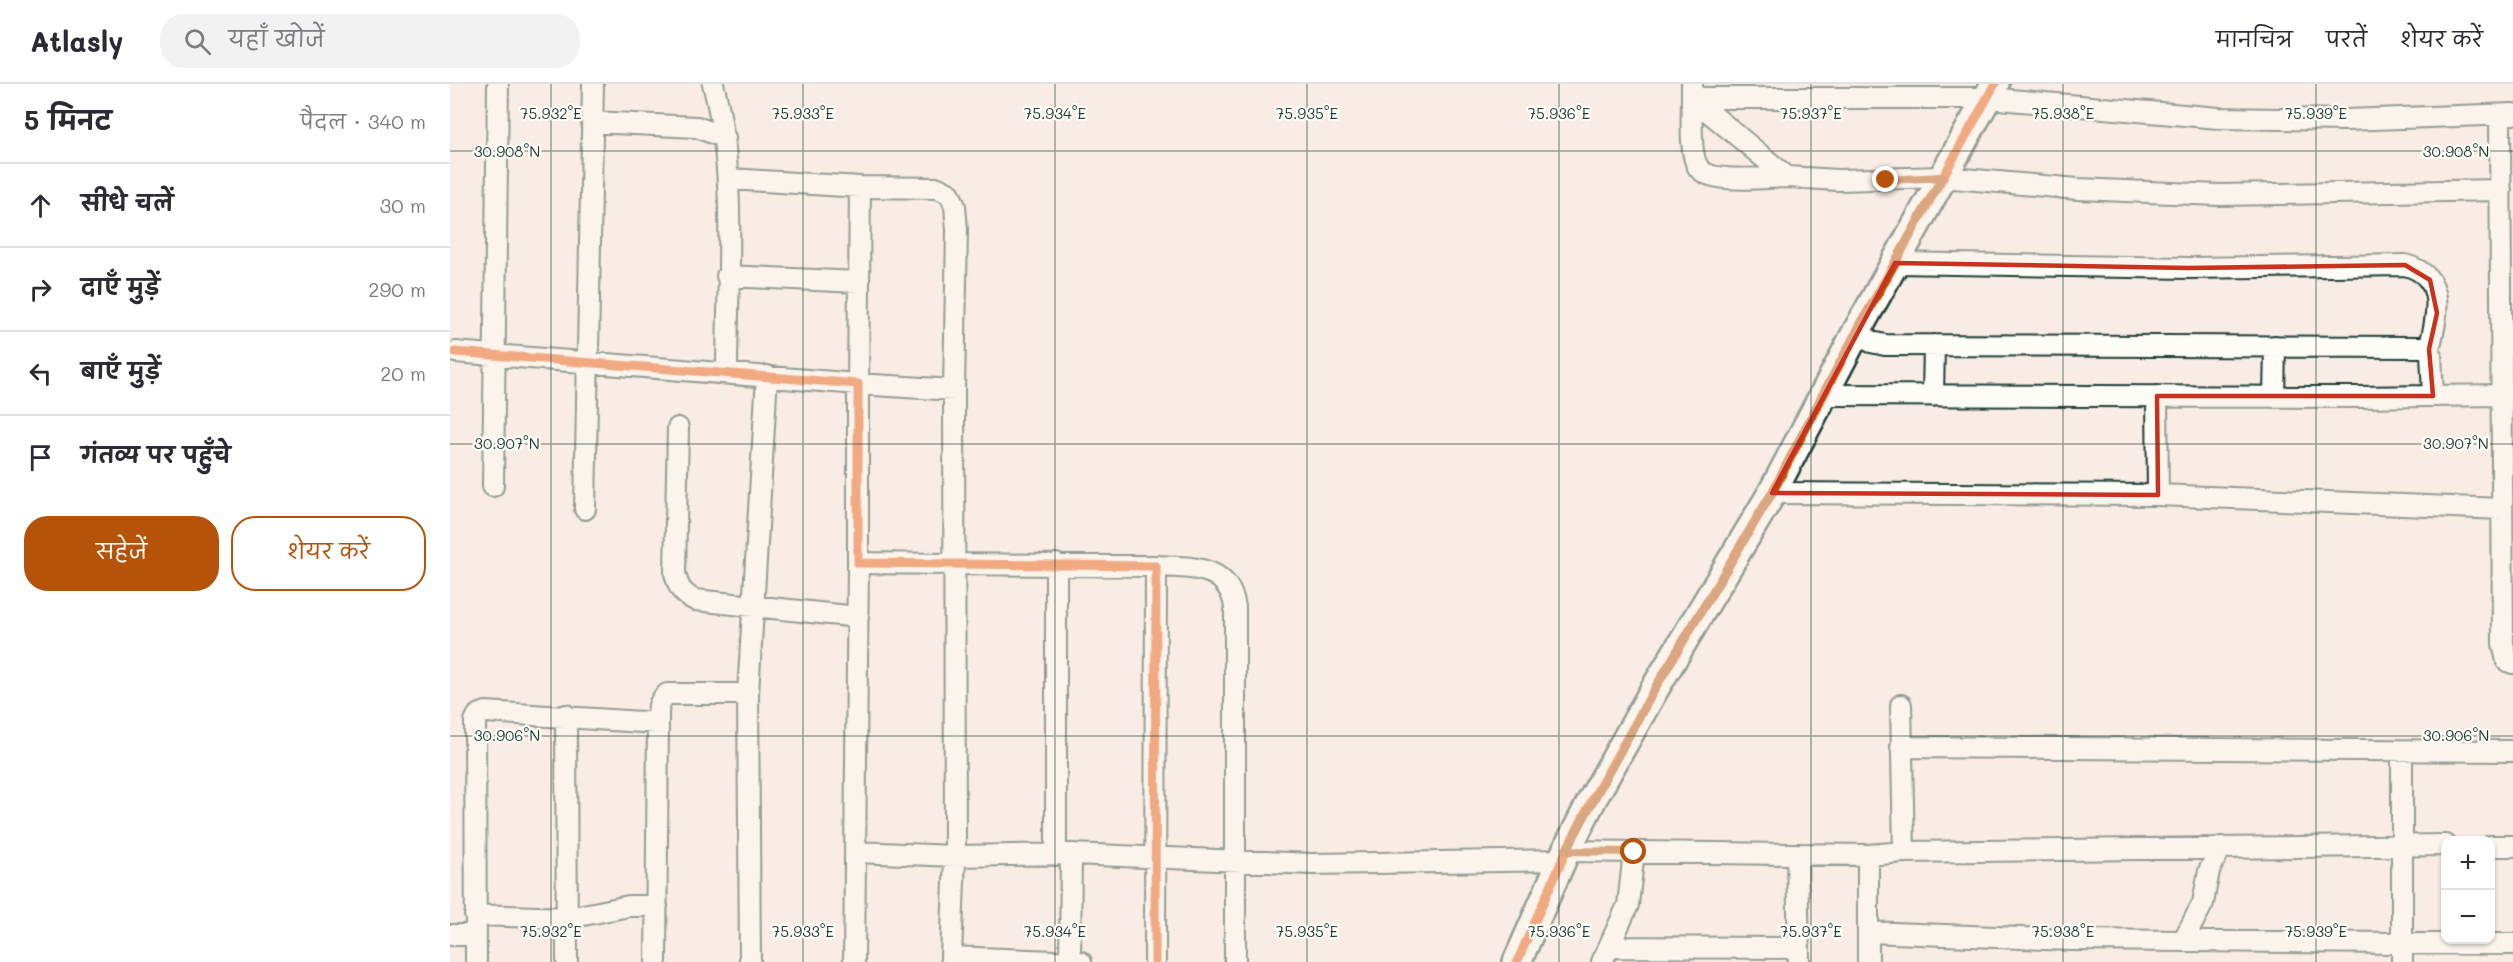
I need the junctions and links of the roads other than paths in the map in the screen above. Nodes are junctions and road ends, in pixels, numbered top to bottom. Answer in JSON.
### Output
{"nodes":[{"id":1,"x":498,"y":84,"type":"edge"},
{"id":2,"x":593,"y":84,"type":"edge"},
{"id":3,"x":714,"y":91,"type":"edge"},
{"id":4,"x":1692,"y":91,"type":"edge"},
{"id":5,"x":1991,"y":91,"type":"edge"},
{"id":6,"x":2506,"y":115,"type":"edge"},
{"id":7,"x":592,"y":122,"type":"junction"},
{"id":8,"x":719,"y":134,"type":"junction"},
{"id":9,"x":1787,"y":177,"type":"junction"},
{"id":10,"x":1942,"y":177,"type":"junction"},
{"id":11,"x":729,"y":179,"type":"junction"},
{"id":12,"x":860,"y":187,"type":"junction"},
{"id":13,"x":2500,"y":190,"type":"junction"},
{"id":14,"x":1895,"y":262,"type":"junction"},
{"id":15,"x":727,"y":276,"type":"junction"},
{"id":16,"x":859,"y":282,"type":"junction"},
{"id":17,"x":1858,"y":329,"type":"junction"},
{"id":18,"x":1934,"y":345,"type":"junction"},
{"id":19,"x":2276,"y":346,"type":"junction"},
{"id":20,"x":2429,"y":349,"type":"junction"},
{"id":21,"x":455,"y":352,"type":"dead end"},
{"id":22,"x":495,"y":354,"type":"junction"},
{"id":23,"x":588,"y":361,"type":"junction"},
{"id":24,"x":727,"y":373,"type":"junction"},
{"id":25,"x":767,"y":376,"type":"junction"},
{"id":26,"x":858,"y":384,"type":"junction"},
{"id":27,"x":954,"y":390,"type":"junction"},
{"id":28,"x":1822,"y":395,"type":"junction"},
{"id":29,"x":2502,"y":395,"type":"junction"},
{"id":30,"x":1933,"y":396,"type":"junction"},
{"id":31,"x":2157,"y":396,"type":"junction"},
{"id":32,"x":2433,"y":396,"type":"junction"},
{"id":33,"x":2274,"y":397,"type":"junction"},
{"id":34,"x":678,"y":428,"type":"dead end"},
{"id":35,"x":2507,"y":443,"type":"edge"},
{"id":36,"x":493,"y":486,"type":"dead end"},
{"id":37,"x":1772,"y":493,"type":"junction"},
{"id":38,"x":2158,"y":495,"type":"junction"},
{"id":39,"x":585,"y":509,"type":"dead end"},
{"id":40,"x":2502,"y":509,"type":"junction"},
{"id":41,"x":858,"y":563,"type":"junction"},
{"id":42,"x":955,"y":564,"type":"junction"},
{"id":43,"x":1056,"y":564,"type":"junction"},
{"id":44,"x":1156,"y":566,"type":"junction"},
{"id":45,"x":754,"y":605,"type":"junction"},
{"id":46,"x":858,"y":617,"type":"junction"},
{"id":47,"x":2513,"y":663,"type":"edge"},
{"id":48,"x":748,"y":694,"type":"junction"},
{"id":49,"x":1901,"y":705,"type":"dead end"},
{"id":50,"x":566,"y":715,"type":"junction"},
{"id":51,"x":658,"y":723,"type":"junction"},
{"id":52,"x":1901,"y":747,"type":"junction"},
{"id":53,"x":2402,"y":751,"type":"junction"},
{"id":54,"x":2513,"y":751,"type":"edge"},
{"id":55,"x":2403,"y":844,"type":"junction"},
{"id":56,"x":2441,"y":845,"type":"edge"},
{"id":57,"x":2495,"y":846,"type":"edge"},
{"id":58,"x":2513,"y":846,"type":"edge"},
{"id":59,"x":2221,"y":848,"type":"junction"},
{"id":60,"x":855,"y":852,"type":"junction"},
{"id":61,"x":1634,"y":852,"type":"junction"},
{"id":62,"x":1904,"y":852,"type":"junction"},
{"id":63,"x":1797,"y":854,"type":"junction"},
{"id":64,"x":1063,"y":855,"type":"junction"},
{"id":65,"x":1564,"y":855,"type":"junction"},
{"id":66,"x":1868,"y":855,"type":"junction"},
{"id":67,"x":955,"y":856,"type":"junction"},
{"id":68,"x":1157,"y":860,"type":"junction"},
{"id":69,"x":1234,"y":863,"type":"junction"},
{"id":70,"x":657,"y":906,"type":"junction"},
{"id":71,"x":476,"y":915,"type":"junction"},
{"id":72,"x":568,"y":918,"type":"junction"},
{"id":73,"x":1868,"y":932,"type":"junction"},
{"id":74,"x":450,"y":934,"type":"edge"},
{"id":75,"x":476,"y":935,"type":"junction"},
{"id":76,"x":2183,"y":941,"type":"junction"},
{"id":77,"x":2513,"y":944,"type":"edge"},
{"id":78,"x":2402,"y":953,"type":"edge"},
{"id":79,"x":1606,"y":954,"type":"edge"},
{"id":80,"x":1799,"y":955,"type":"edge"},
{"id":81,"x":951,"y":959,"type":"edge"},
{"id":82,"x":1011,"y":961,"type":"edge"},
{"id":83,"x":1076,"y":961,"type":"edge"},
{"id":84,"x":476,"y":962,"type":"edge"},
{"id":85,"x":567,"y":962,"type":"edge"},
{"id":86,"x":656,"y":962,"type":"edge"},
{"id":87,"x":750,"y":962,"type":"edge"},
{"id":88,"x":854,"y":962,"type":"edge"},
{"id":89,"x":1155,"y":962,"type":"edge"},
{"id":90,"x":1235,"y":962,"type":"edge"},
{"id":91,"x":1517,"y":962,"type":"edge"},
{"id":92,"x":1868,"y":962,"type":"edge"}],
"edges":[{"from":1,"to":22,"type":"street"},
{"from":2,"to":7,"type":"street"},
{"from":3,"to":8,"type":"street"},
{"from":4,"to":5,"type":"street"},
{"from":4,"to":9,"type":"street"},
{"from":4,"to":9,"type":"street"},
{"from":5,"to":6,"type":"street"},
{"from":5,"to":10,"type":"street"},
{"from":6,"to":13,"type":"street"},
{"from":7,"to":8,"type":"street"},
{"from":7,"to":23,"type":"street"},
{"from":8,"to":11,"type":"street"},
{"from":9,"to":10,"type":"street"},
{"from":10,"to":13,"type":"street"},
{"from":10,"to":14,"type":"street"},
{"from":11,"to":12,"type":"street"},
{"from":11,"to":15,"type":"street"},
{"from":12,"to":16,"type":"street"},
{"from":12,"to":27,"type":"street"},
{"from":13,"to":29,"type":"street"},
{"from":14,"to":17,"type":"street"},
{"from":14,"to":20,"type":"street"},
{"from":15,"to":16,"type":"street"},
{"from":15,"to":24,"type":"street"},
{"from":16,"to":26,"type":"street"},
{"from":17,"to":18,"type":"street"},
{"from":17,"to":28,"type":"street"},
{"from":18,"to":19,"type":"street"},
{"from":18,"to":30,"type":"street"},
{"from":19,"to":20,"type":"street"},
{"from":19,"to":33,"type":"street"},
{"from":20,"to":32,"type":"street"},
{"from":21,"to":22,"type":"street"},
{"from":22,"to":23,"type":"street"},
{"from":22,"to":36,"type":"street"},
{"from":23,"to":24,"type":"street"},
{"from":23,"to":39,"type":"street"},
{"from":24,"to":25,"type":"street"},
{"from":25,"to":26,"type":"street"},
{"from":25,"to":45,"type":"street"},
{"from":26,"to":27,"type":"street"},
{"from":26,"to":41,"type":"street"},
{"from":27,"to":42,"type":"street"},
{"from":28,"to":30,"type":"street"},
{"from":28,"to":37,"type":"street"},
{"from":29,"to":32,"type":"street"},
{"from":29,"to":35,"type":"street"},
{"from":30,"to":31,"type":"street"},
{"from":31,"to":33,"type":"street"},
{"from":31,"to":38,"type":"street"},
{"from":32,"to":33,"type":"street"},
{"from":34,"to":45,"type":"street"},
{"from":35,"to":40,"type":"street"},
{"from":37,"to":38,"type":"street"},
{"from":37,"to":65,"type":"street"},
{"from":38,"to":40,"type":"street"},
{"from":40,"to":47,"type":"street"},
{"from":41,"to":42,"type":"street"},
{"from":41,"to":46,"type":"street"},
{"from":42,"to":43,"type":"street"},
{"from":42,"to":67,"type":"street"},
{"from":43,"to":44,"type":"street"},
{"from":43,"to":64,"type":"street"},
{"from":44,"to":68,"type":"street"},
{"from":44,"to":69,"type":"street"},
{"from":45,"to":46,"type":"street"},
{"from":45,"to":48,"type":"street"},
{"from":46,"to":60,"type":"street"},
{"from":48,"to":51,"type":"street"},
{"from":48,"to":87,"type":"street"},
{"from":49,"to":52,"type":"street"},
{"from":50,"to":51,"type":"street"},
{"from":50,"to":71,"type":"street"},
{"from":50,"to":72,"type":"street"},
{"from":51,"to":70,"type":"street"},
{"from":52,"to":53,"type":"street"},
{"from":52,"to":62,"type":"street"},
{"from":53,"to":54,"type":"street"},
{"from":53,"to":55,"type":"street"},
{"from":55,"to":56,"type":"street"},
{"from":55,"to":59,"type":"street"},
{"from":55,"to":78,"type":"street"},
{"from":57,"to":58,"type":"street"},
{"from":59,"to":62,"type":"street"},
{"from":59,"to":76,"type":"street"},
{"from":60,"to":67,"type":"street"},
{"from":60,"to":88,"type":"street"},
{"from":61,"to":63,"type":"street"},
{"from":61,"to":65,"type":"street"},
{"from":61,"to":79,"type":"street"},
{"from":62,"to":66,"type":"street"},
{"from":63,"to":66,"type":"street"},
{"from":63,"to":80,"type":"street"},
{"from":64,"to":67,"type":"street"},
{"from":64,"to":68,"type":"street"},
{"from":64,"to":83,"type":"street"},
{"from":65,"to":69,"type":"street"},
{"from":65,"to":91,"type":"street"},
{"from":66,"to":73,"type":"street"},
{"from":67,"to":81,"type":"street"},
{"from":68,"to":69,"type":"street"},
{"from":68,"to":89,"type":"street"},
{"from":69,"to":90,"type":"street"},
{"from":70,"to":72,"type":"street"},
{"from":70,"to":86,"type":"street"},
{"from":71,"to":72,"type":"street"},
{"from":71,"to":75,"type":"street"},
{"from":72,"to":85,"type":"street"},
{"from":73,"to":76,"type":"street"},
{"from":73,"to":92,"type":"street"},
{"from":74,"to":75,"type":"street"},
{"from":75,"to":84,"type":"street"},
{"from":76,"to":78,"type":"street"},
{"from":77,"to":78,"type":"street"},
{"from":79,"to":80,"type":"street"},
{"from":81,"to":82,"type":"street"},
{"from":82,"to":83,"type":"street"}]}
